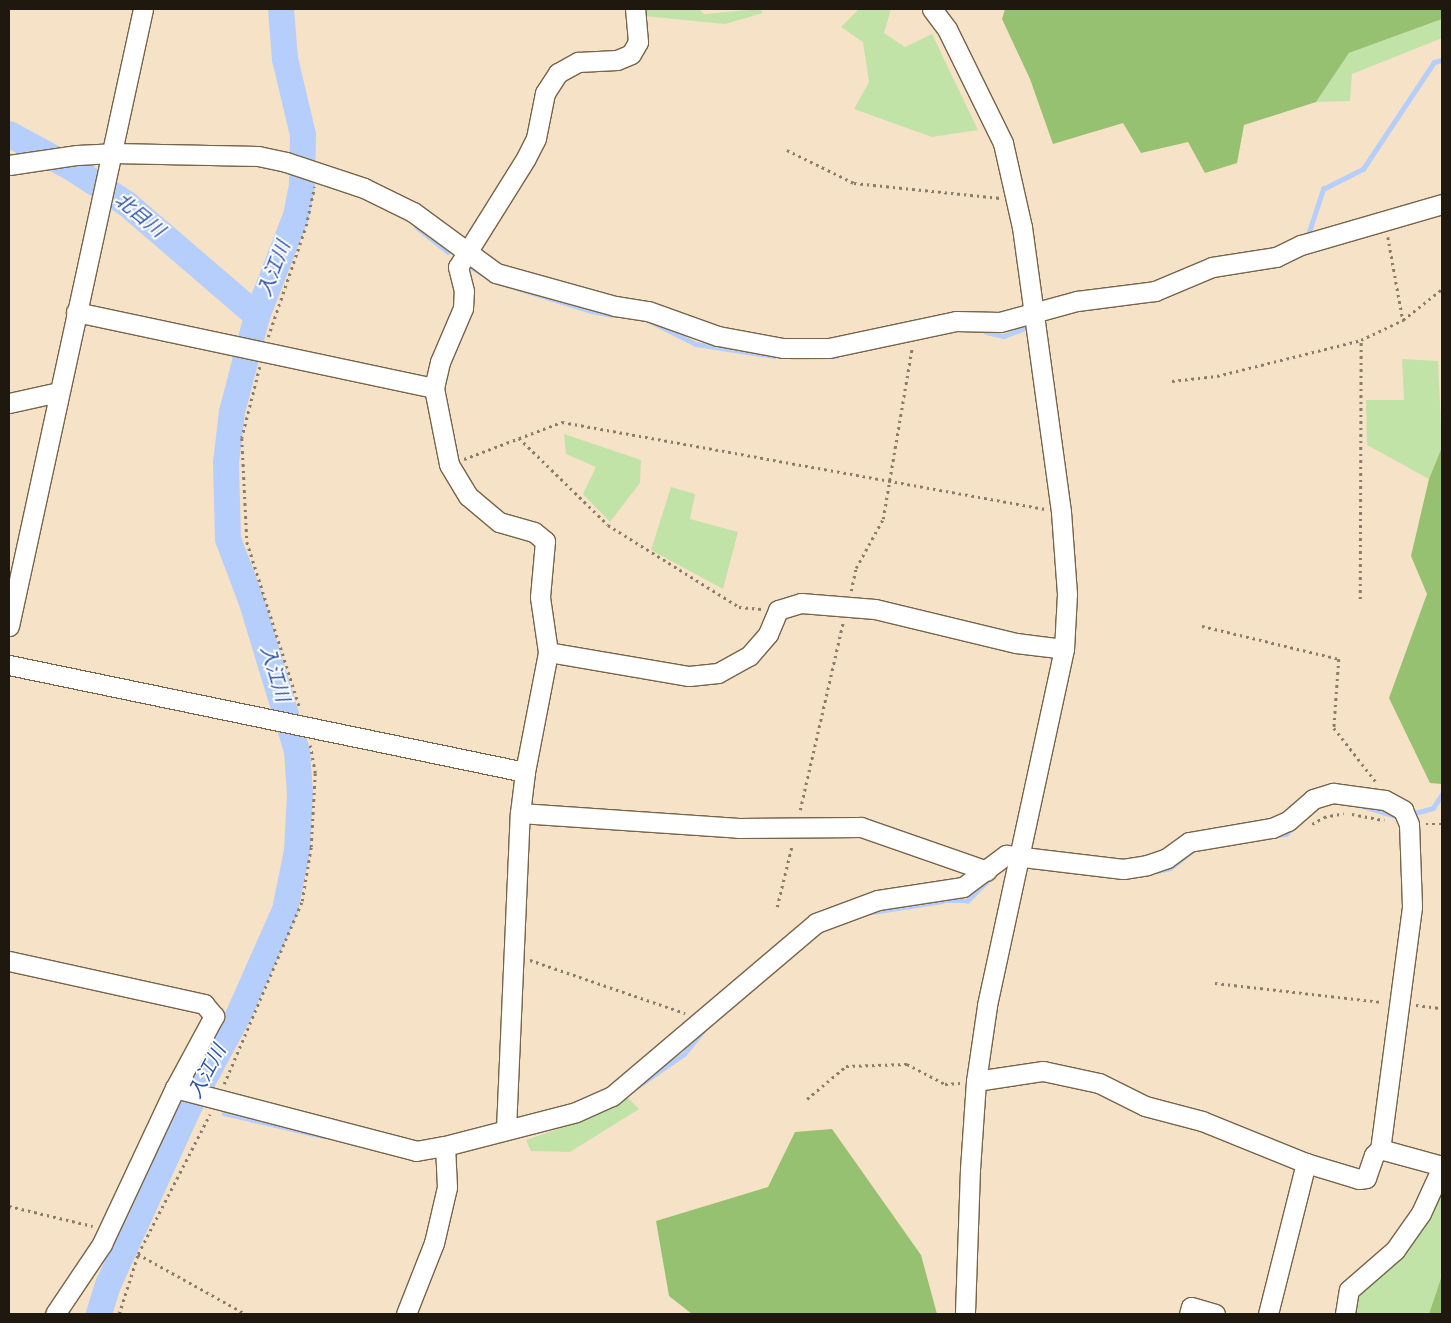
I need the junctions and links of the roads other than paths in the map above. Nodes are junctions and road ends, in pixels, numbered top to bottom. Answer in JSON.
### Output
{"nodes":[{"id":1,"x":143,"y":9,"type":"edge"},
{"id":2,"x":635,"y":9,"type":"edge"},
{"id":3,"x":932,"y":9,"type":"edge"},
{"id":4,"x":113,"y":153,"type":"junction"},
{"id":5,"x":9,"y":166,"type":"edge"},
{"id":6,"x":1442,"y":204,"type":"edge"},
{"id":7,"x":466,"y":250,"type":"junction"},
{"id":8,"x":76,"y":312,"type":"junction"},
{"id":9,"x":1036,"y":312,"type":"junction"},
{"id":10,"x":434,"y":388,"type":"junction"},
{"id":11,"x":59,"y":392,"type":"junction"},
{"id":12,"x":9,"y":403,"type":"edge"},
{"id":13,"x":9,"y":626,"type":"edge"},
{"id":14,"x":1064,"y":649,"type":"junction"},
{"id":15,"x":548,"y":652,"type":"junction"},
{"id":16,"x":9,"y":665,"type":"edge"},
{"id":17,"x":525,"y":772,"type":"junction"},
{"id":18,"x":520,"y":813,"type":"junction"},
{"id":19,"x":1019,"y":854,"type":"junction"},
{"id":20,"x":987,"y":871,"type":"junction"},
{"id":21,"x":9,"y":961,"type":"edge"},
{"id":22,"x":976,"y":1081,"type":"junction"},
{"id":23,"x":179,"y":1089,"type":"junction"},
{"id":24,"x":506,"y":1129,"type":"junction"},
{"id":25,"x":1380,"y":1149,"type":"junction"},
{"id":26,"x":446,"y":1154,"type":"junction"},
{"id":27,"x":1306,"y":1163,"type":"junction"},
{"id":28,"x":1442,"y":1166,"type":"edge"},
{"id":29,"x":55,"y":1314,"type":"edge"},
{"id":30,"x":406,"y":1314,"type":"edge"},
{"id":31,"x":965,"y":1314,"type":"edge"},
{"id":32,"x":1189,"y":1314,"type":"edge"},
{"id":33,"x":1215,"y":1314,"type":"edge"},
{"id":34,"x":1268,"y":1314,"type":"edge"},
{"id":35,"x":1345,"y":1314,"type":"edge"}],
"edges":[{"from":1,"to":4,"type":"street"},
{"from":2,"to":7,"type":"street"},
{"from":3,"to":9,"type":"street"},
{"from":4,"to":5,"type":"street"},
{"from":4,"to":7,"type":"street"},
{"from":4,"to":8,"type":"street"},
{"from":6,"to":9,"type":"street"},
{"from":7,"to":9,"type":"street"},
{"from":7,"to":10,"type":"street"},
{"from":8,"to":10,"type":"street"},
{"from":8,"to":11,"type":"street"},
{"from":9,"to":14,"type":"street"},
{"from":10,"to":15,"type":"street"},
{"from":11,"to":12,"type":"street"},
{"from":11,"to":13,"type":"street"},
{"from":14,"to":15,"type":"street"},
{"from":14,"to":19,"type":"street"},
{"from":15,"to":17,"type":"street"},
{"from":16,"to":17,"type":"street"},
{"from":17,"to":18,"type":"street"},
{"from":18,"to":20,"type":"street"},
{"from":18,"to":24,"type":"street"},
{"from":19,"to":20,"type":"street"},
{"from":19,"to":22,"type":"street"},
{"from":19,"to":25,"type":"street"},
{"from":20,"to":24,"type":"street"},
{"from":21,"to":23,"type":"street"},
{"from":22,"to":27,"type":"street"},
{"from":22,"to":31,"type":"street"},
{"from":23,"to":26,"type":"street"},
{"from":23,"to":29,"type":"street"},
{"from":24,"to":26,"type":"street"},
{"from":25,"to":27,"type":"street"},
{"from":25,"to":28,"type":"street"},
{"from":26,"to":30,"type":"street"},
{"from":27,"to":34,"type":"street"},
{"from":28,"to":35,"type":"street"},
{"from":32,"to":33,"type":"street"}]}
